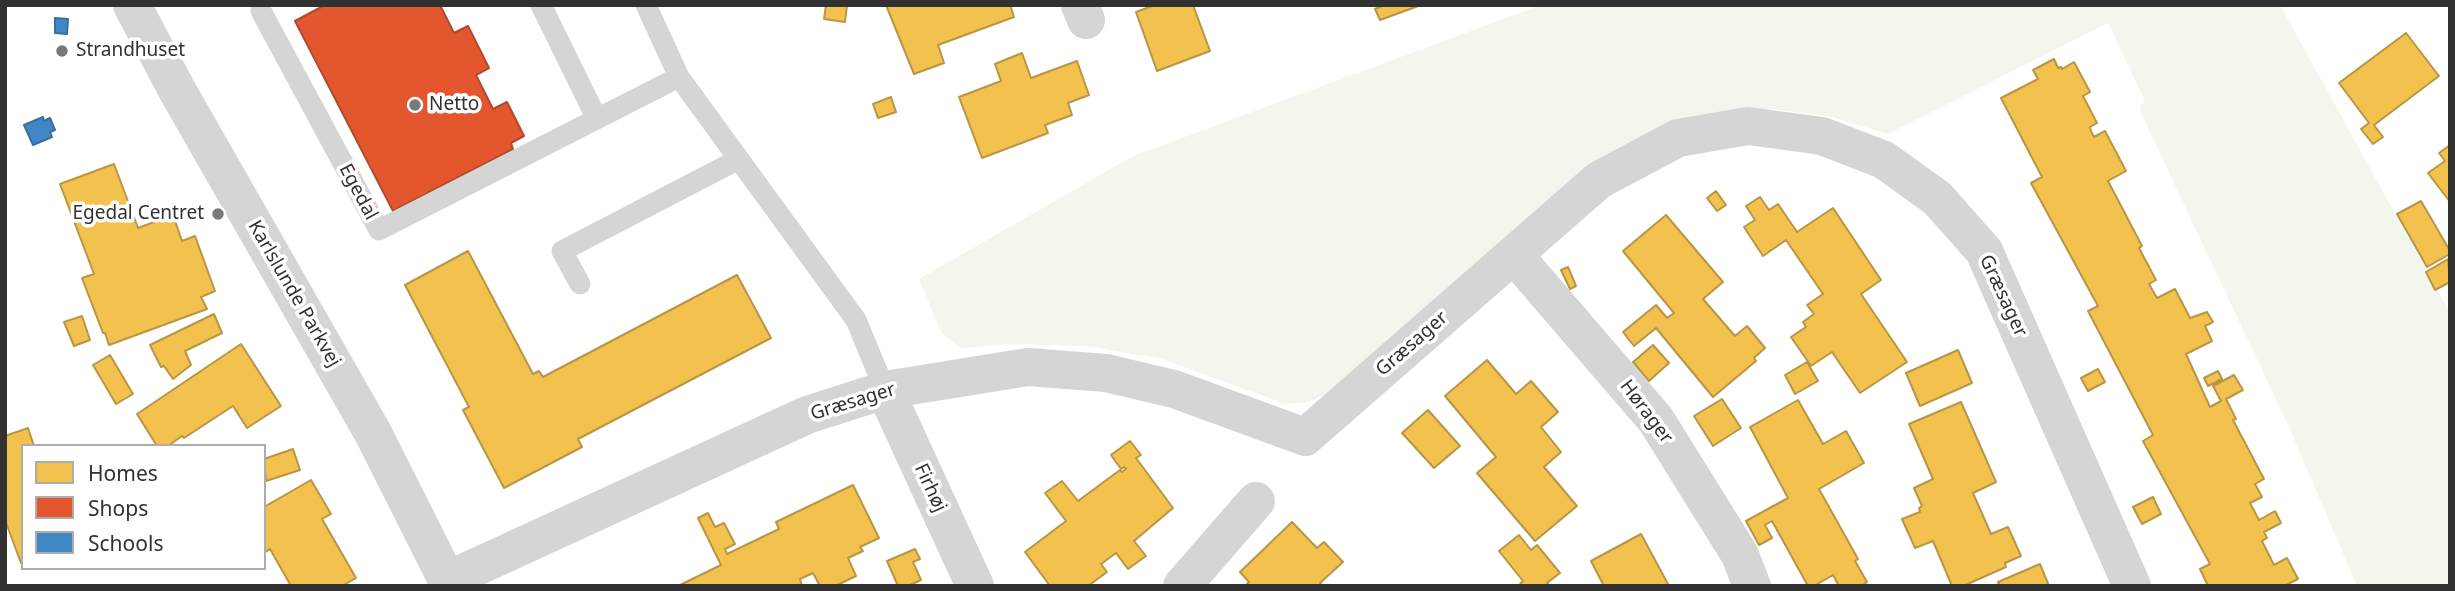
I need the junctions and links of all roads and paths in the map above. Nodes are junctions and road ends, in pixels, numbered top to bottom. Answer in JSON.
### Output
{"nodes":[{"id":1,"x":132,"y":5,"type":"edge"},
{"id":2,"x":541,"y":5,"type":"edge"},
{"id":3,"x":646,"y":5,"type":"edge"},
{"id":4,"x":261,"y":11,"type":"dead end"},
{"id":5,"x":679,"y":77,"type":"junction"},
{"id":6,"x":597,"y":119,"type":"junction"},
{"id":7,"x":739,"y":159,"type":"junction"},
{"id":8,"x":1514,"y":255,"type":"junction"},
{"id":9,"x":580,"y":284,"type":"dead end"},
{"id":10,"x":885,"y":390,"type":"junction"},
{"id":11,"x":1256,"y":501,"type":"dead end"},
{"id":12,"x":449,"y":583,"type":"edge"},
{"id":13,"x":975,"y":586,"type":"edge"},
{"id":14,"x":1182,"y":586,"type":"edge"},
{"id":15,"x":1752,"y":586,"type":"edge"},
{"id":16,"x":2132,"y":586,"type":"edge"}],
"edges":[{"from":1,"to":12,"type":"street","name":"Karlslunde Parkvej"},
{"from":2,"to":6,"type":"lane"},
{"from":3,"to":5,"type":"lane"},
{"from":4,"to":6,"type":"lane","name":"Egedal"},
{"from":5,"to":6,"type":"lane","name":"Egedal"},
{"from":5,"to":7,"type":"lane"},
{"from":7,"to":9,"type":"lane"},
{"from":7,"to":10,"type":"lane"},
{"from":8,"to":10,"type":"street","name":"Græsager"},
{"from":8,"to":15,"type":"street","name":"Hørager"},
{"from":8,"to":16,"type":"street","name":"Græsager"},
{"from":10,"to":12,"type":"street","name":"Græsager"},
{"from":10,"to":13,"type":"street","name":"Firhøj"},
{"from":11,"to":14,"type":"street"}]}
